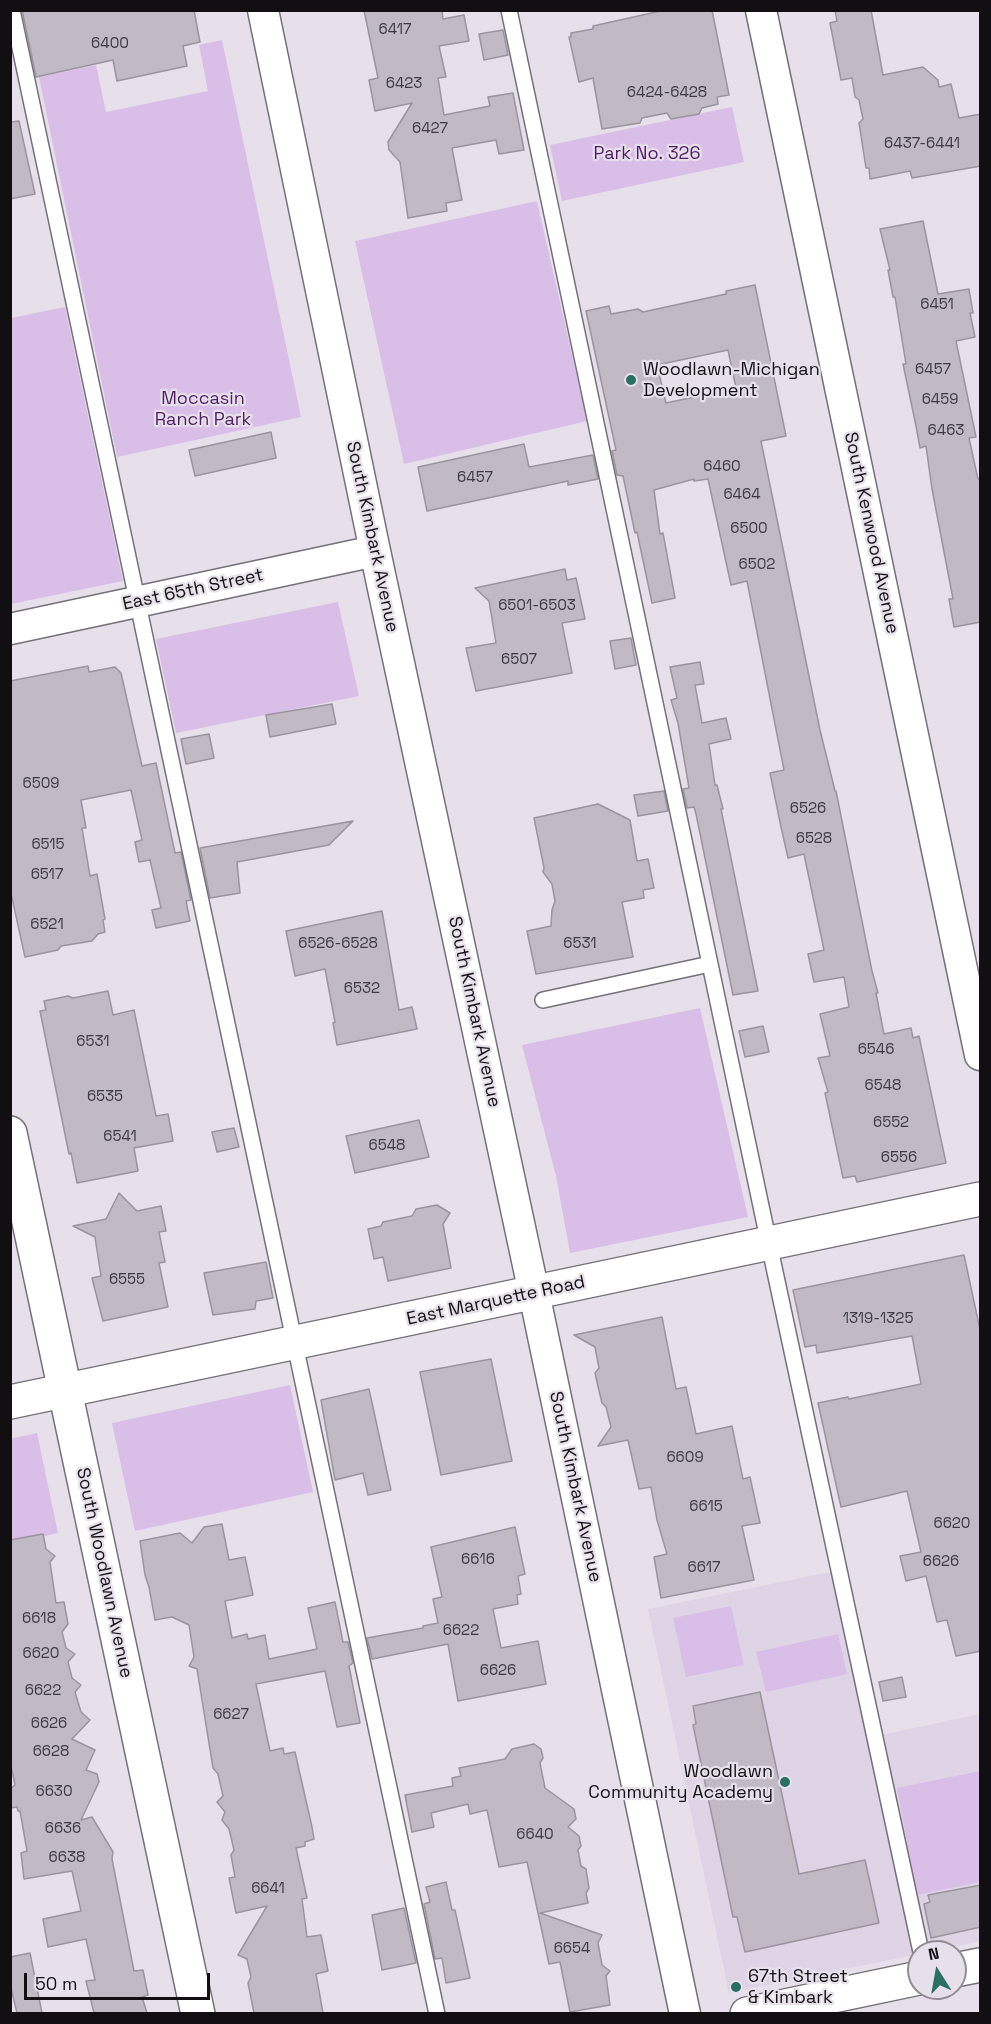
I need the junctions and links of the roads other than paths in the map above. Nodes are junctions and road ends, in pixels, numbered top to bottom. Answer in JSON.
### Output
{"nodes":[{"id":1,"x":12,"y":10,"type":"edge"},
{"id":2,"x":263,"y":10,"type":"edge"},
{"id":3,"x":509,"y":10,"type":"edge"},
{"id":4,"x":761,"y":10,"type":"edge"},
{"id":5,"x":375,"y":551,"type":"junction"},
{"id":6,"x":137,"y":602,"type":"junction"},
{"id":7,"x":10,"y":629,"type":"edge"},
{"id":8,"x":710,"y":964,"type":"junction"},
{"id":9,"x":543,"y":1000,"type":"dead end"},
{"id":10,"x":981,"y":1055,"type":"edge"},
{"id":11,"x":10,"y":1133,"type":"edge"},
{"id":12,"x":981,"y":1199,"type":"edge"},
{"id":13,"x":769,"y":1244,"type":"junction"},
{"id":14,"x":534,"y":1293,"type":"junction"},
{"id":15,"x":296,"y":1343,"type":"junction"},
{"id":16,"x":65,"y":1390,"type":"junction"},
{"id":17,"x":10,"y":1402,"type":"edge"},
{"id":18,"x":918,"y":1940,"type":"edge"},
{"id":19,"x":907,"y":1980,"type":"edge"},
{"id":20,"x":198,"y":2013,"type":"edge"},
{"id":21,"x":437,"y":2013,"type":"edge"},
{"id":22,"x":685,"y":2013,"type":"edge"},
{"id":23,"x":747,"y":2013,"type":"edge"}],
"edges":[{"from":1,"to":6,"type":"lane"},
{"from":2,"to":5,"type":"street","name":"South Kimbark Avenue"},
{"from":3,"to":8,"type":"lane"},
{"from":4,"to":10,"type":"street","name":"South Kenwood Avenue"},
{"from":5,"to":6,"type":"street","name":"East 65th Street"},
{"from":5,"to":14,"type":"street","name":"South Kimbark Avenue"},
{"from":6,"to":7,"type":"street","name":"East 65th Street"},
{"from":6,"to":15,"type":"lane"},
{"from":8,"to":9,"type":"lane"},
{"from":8,"to":13,"type":"lane"},
{"from":11,"to":16,"type":"street","name":"South Woodlawn Avenue"},
{"from":12,"to":13,"type":"street","name":"East Marquette Road"},
{"from":13,"to":14,"type":"street","name":"East Marquette Road"},
{"from":13,"to":18,"type":"lane"},
{"from":14,"to":15,"type":"street","name":"East Marquette Road"},
{"from":14,"to":22,"type":"street","name":"South Kimbark Avenue"},
{"from":15,"to":16,"type":"street","name":"East Marquette Road"},
{"from":15,"to":21,"type":"lane"},
{"from":16,"to":17,"type":"street","name":"East Marquette Road"},
{"from":16,"to":20,"type":"street","name":"South Woodlawn Avenue"},
{"from":19,"to":23,"type":"street"}]}
